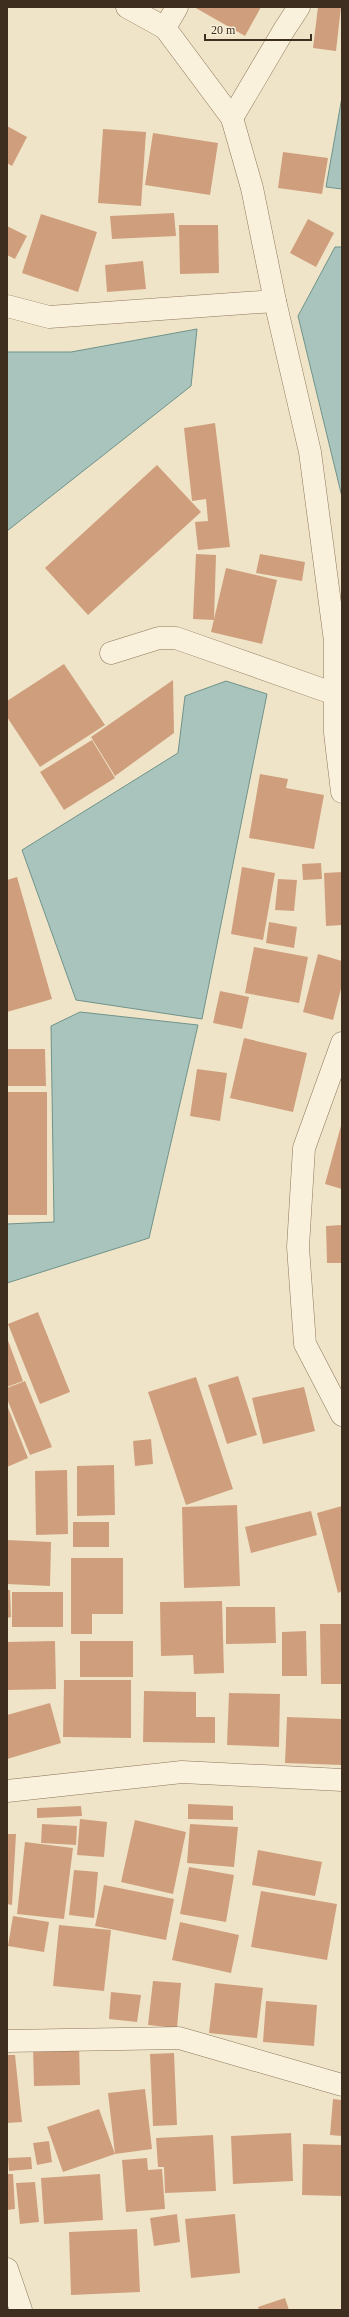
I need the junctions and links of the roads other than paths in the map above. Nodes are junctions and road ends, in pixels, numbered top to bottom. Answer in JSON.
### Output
{"nodes":[{"id":1,"x":127,"y":7,"type":"edge"},
{"id":2,"x":177,"y":7,"type":"edge"},
{"id":3,"x":299,"y":7,"type":"edge"},
{"id":4,"x":165,"y":28,"type":"junction"},
{"id":5,"x":232,"y":118,"type":"junction"},
{"id":6,"x":275,"y":301,"type":"junction"},
{"id":7,"x":7,"y":306,"type":"edge"},
{"id":8,"x":111,"y":653,"type":"dead end"},
{"id":9,"x":335,"y":694,"type":"junction"},
{"id":10,"x":342,"y":792,"type":"edge"},
{"id":11,"x":342,"y":1043,"type":"edge"},
{"id":12,"x":342,"y":1415,"type":"edge"},
{"id":13,"x":342,"y":1780,"type":"edge"},
{"id":14,"x":7,"y":1791,"type":"edge"},
{"id":15,"x":7,"y":2041,"type":"edge"},
{"id":16,"x":342,"y":2085,"type":"edge"},
{"id":17,"x":7,"y":2269,"type":"edge"},
{"id":18,"x":21,"y":2310,"type":"edge"}],
"edges":[{"from":1,"to":4,"type":"street"},
{"from":2,"to":4,"type":"street"},
{"from":3,"to":5,"type":"street"},
{"from":4,"to":5,"type":"street"},
{"from":5,"to":6,"type":"street"},
{"from":6,"to":7,"type":"street"},
{"from":6,"to":9,"type":"street"},
{"from":8,"to":9,"type":"street"},
{"from":9,"to":10,"type":"street"},
{"from":11,"to":12,"type":"street"},
{"from":13,"to":14,"type":"street"},
{"from":15,"to":16,"type":"street"},
{"from":17,"to":18,"type":"street"}]}
